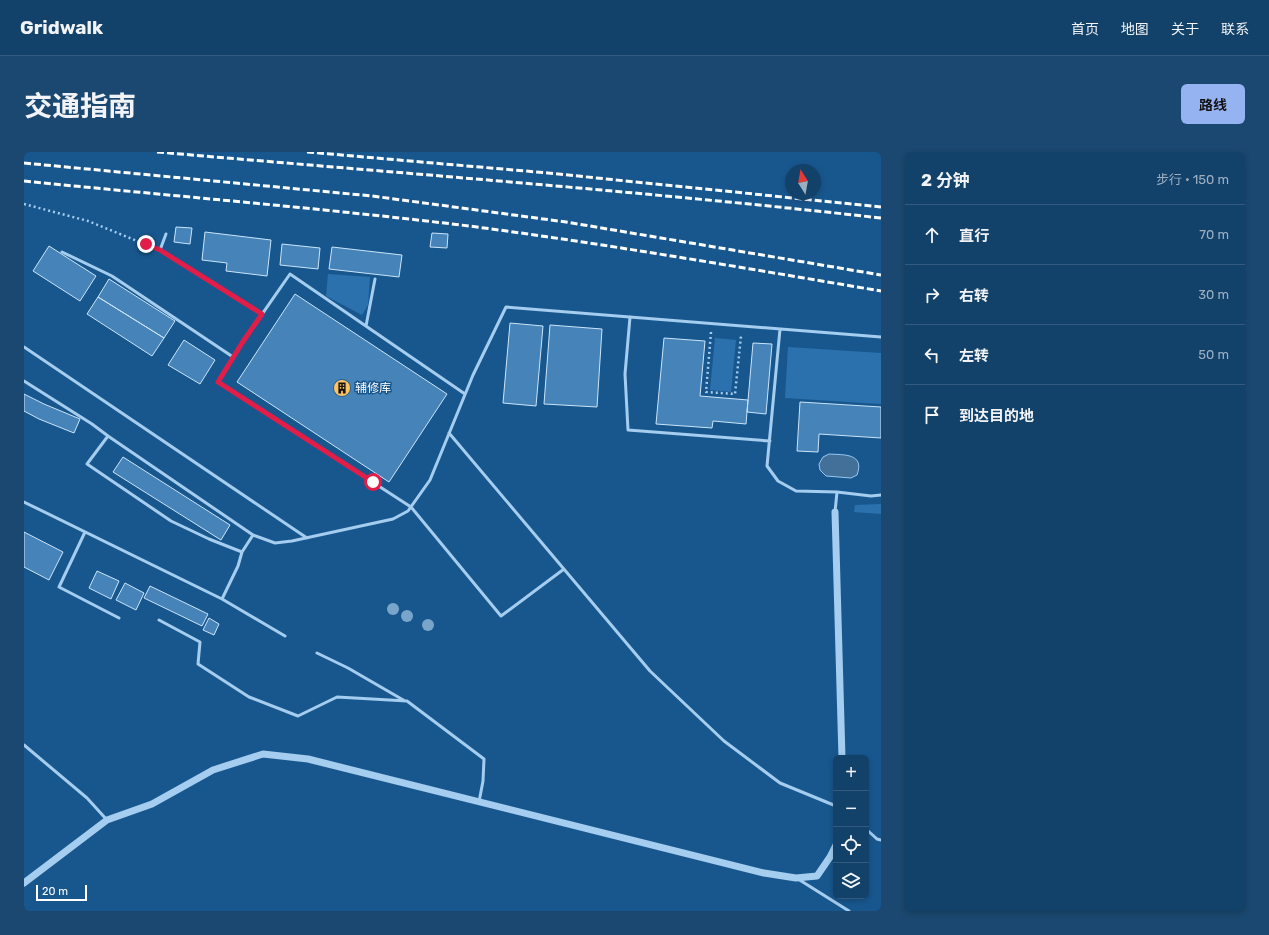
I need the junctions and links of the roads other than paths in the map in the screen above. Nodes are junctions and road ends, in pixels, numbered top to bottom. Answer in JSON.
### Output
{"nodes":[{"id":1,"x":166,"y":234,"type":"dead end"},
{"id":2,"x":62,"y":252,"type":"dead end"},
{"id":3,"x":374,"y":279,"type":"dead end"},
{"id":4,"x":262,"y":314,"type":"junction"},
{"id":5,"x":630,"y":317,"type":"junction"},
{"id":6,"x":366,"y":326,"type":"junction"},
{"id":7,"x":780,"y":329,"type":"junction"},
{"id":8,"x":881,"y":337,"type":"edge"},
{"id":9,"x":24,"y":347,"type":"edge"},
{"id":10,"x":234,"y":357,"type":"junction"},
{"id":11,"x":24,"y":381,"type":"edge"},
{"id":12,"x":465,"y":394,"type":"junction"},
{"id":13,"x":449,"y":433,"type":"junction"},
{"id":14,"x":108,"y":436,"type":"junction"},
{"id":15,"x":770,"y":441,"type":"junction"},
{"id":16,"x":837,"y":492,"type":"junction"},
{"id":17,"x":881,"y":495,"type":"edge"},
{"id":18,"x":24,"y":502,"type":"edge"},
{"id":19,"x":411,"y":507,"type":"junction"},
{"id":20,"x":835,"y":512,"type":"joint"},
{"id":21,"x":85,"y":532,"type":"junction"},
{"id":22,"x":253,"y":535,"type":"junction"},
{"id":23,"x":307,"y":538,"type":"junction"},
{"id":24,"x":242,"y":552,"type":"junction"},
{"id":25,"x":564,"y":569,"type":"junction"},
{"id":26,"x":222,"y":599,"type":"junction"},
{"id":27,"x":119,"y":618,"type":"dead end"},
{"id":28,"x":158,"y":620,"type":"dead end"},
{"id":29,"x":285,"y":636,"type":"dead end"},
{"id":30,"x":317,"y":653,"type":"dead end"},
{"id":31,"x":406,"y":701,"type":"junction"},
{"id":32,"x":24,"y":746,"type":"edge"},
{"id":33,"x":842,"y":755,"type":"edge"},
{"id":34,"x":479,"y":802,"type":"junction"},
{"id":35,"x":833,"y":805,"type":"edge"},
{"id":36,"x":108,"y":820,"type":"junction"},
{"id":37,"x":869,"y":832,"type":"edge"},
{"id":38,"x":881,"y":840,"type":"edge"},
{"id":39,"x":833,"y":851,"type":"edge"},
{"id":40,"x":796,"y":878,"type":"junction"},
{"id":41,"x":24,"y":883,"type":"edge"},
{"id":42,"x":849,"y":911,"type":"edge"}],
"edges":[{"from":1,"to":4,"type":"lane"},
{"from":2,"to":10,"type":"lane"},
{"from":3,"to":6,"type":"lane"},
{"from":4,"to":6,"type":"lane"},
{"from":4,"to":10,"type":"lane"},
{"from":5,"to":7,"type":"lane"},
{"from":5,"to":12,"type":"lane"},
{"from":5,"to":15,"type":"lane"},
{"from":6,"to":12,"type":"lane"},
{"from":7,"to":8,"type":"lane"},
{"from":7,"to":15,"type":"lane"},
{"from":9,"to":23,"type":"lane"},
{"from":10,"to":19,"type":"lane"},
{"from":11,"to":14,"type":"lane"},
{"from":12,"to":13,"type":"lane"},
{"from":13,"to":19,"type":"lane"},
{"from":13,"to":25,"type":"lane"},
{"from":14,"to":22,"type":"lane"},
{"from":14,"to":24,"type":"lane"},
{"from":15,"to":16,"type":"lane"},
{"from":16,"to":17,"type":"lane"},
{"from":16,"to":20,"type":"lane"},
{"from":18,"to":21,"type":"lane"},
{"from":19,"to":23,"type":"lane"},
{"from":19,"to":25,"type":"lane"},
{"from":20,"to":33,"type":"street"},
{"from":21,"to":26,"type":"lane"},
{"from":21,"to":27,"type":"lane"},
{"from":22,"to":23,"type":"lane"},
{"from":22,"to":24,"type":"lane"},
{"from":24,"to":26,"type":"lane"},
{"from":25,"to":35,"type":"lane"},
{"from":26,"to":29,"type":"lane"},
{"from":28,"to":31,"type":"lane"},
{"from":30,"to":31,"type":"lane"},
{"from":31,"to":34,"type":"lane"},
{"from":32,"to":36,"type":"lane"},
{"from":34,"to":36,"type":"street"},
{"from":34,"to":40,"type":"street"},
{"from":36,"to":41,"type":"street"},
{"from":37,"to":38,"type":"lane"},
{"from":39,"to":40,"type":"street"},
{"from":40,"to":42,"type":"lane"}]}
